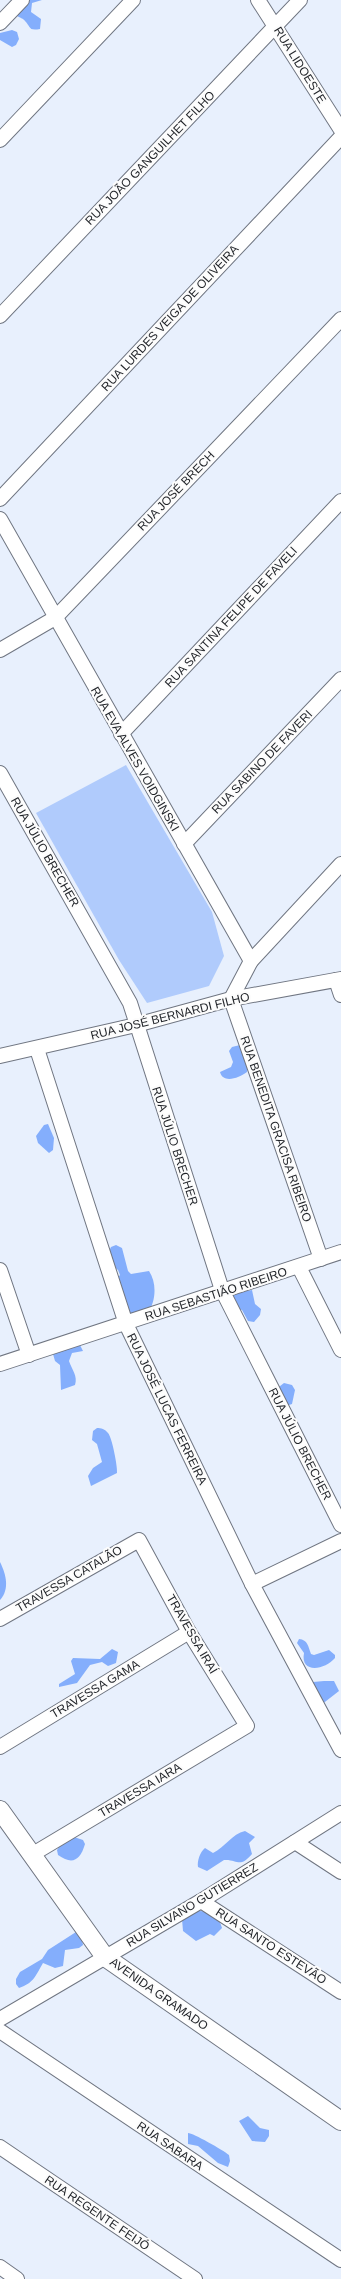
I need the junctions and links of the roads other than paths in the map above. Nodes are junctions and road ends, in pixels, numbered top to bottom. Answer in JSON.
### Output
{"nodes":[{"id":1,"x":22,"y":0,"type":"edge"},
{"id":2,"x":133,"y":0,"type":"edge"},
{"id":3,"x":258,"y":0,"type":"edge"},
{"id":4,"x":300,"y":0,"type":"edge"},
{"id":5,"x":0,"y":23,"type":"edge"},
{"id":6,"x":276,"y":27,"type":"junction"},
{"id":7,"x":341,"y":130,"type":"edge"},
{"id":8,"x":341,"y":137,"type":"edge"},
{"id":9,"x":0,"y":140,"type":"edge"},
{"id":10,"x":0,"y":316,"type":"edge"},
{"id":11,"x":341,"y":319,"type":"edge"},
{"id":12,"x":0,"y":499,"type":"edge"},
{"id":13,"x":341,"y":501,"type":"edge"},
{"id":14,"x":0,"y":519,"type":"edge"},
{"id":15,"x":55,"y":618,"type":"junction"},
{"id":16,"x":0,"y":650,"type":"edge"},
{"id":17,"x":341,"y":679,"type":"edge"},
{"id":18,"x":121,"y":734,"type":"junction"},
{"id":19,"x":0,"y":773,"type":"edge"},
{"id":20,"x":184,"y":844,"type":"junction"},
{"id":21,"x":341,"y":864,"type":"edge"},
{"id":22,"x":251,"y":961,"type":"junction"},
{"id":23,"x":338,"y":979,"type":"edge"},
{"id":24,"x":341,"y":996,"type":"edge"},
{"id":25,"x":231,"y":999,"type":"junction"},
{"id":26,"x":136,"y":1025,"type":"junction"},
{"id":27,"x":37,"y":1049,"type":"junction"},
{"id":28,"x":0,"y":1056,"type":"edge"},
{"id":29,"x":341,"y":1252,"type":"edge"},
{"id":30,"x":321,"y":1258,"type":"junction"},
{"id":31,"x":299,"y":1267,"type":"junction"},
{"id":32,"x":0,"y":1270,"type":"edge"},
{"id":33,"x":222,"y":1290,"type":"junction"},
{"id":34,"x":126,"y":1324,"type":"junction"},
{"id":35,"x":341,"y":1350,"type":"edge"},
{"id":36,"x":29,"y":1355,"type":"junction"},
{"id":37,"x":0,"y":1364,"type":"edge"},
{"id":38,"x":341,"y":1525,"type":"edge"},
{"id":39,"x":139,"y":1540,"type":"joint"},
{"id":40,"x":341,"y":1541,"type":"edge"},
{"id":41,"x":252,"y":1584,"type":"junction"},
{"id":42,"x":0,"y":1619,"type":"edge"},
{"id":43,"x":189,"y":1632,"type":"junction"},
{"id":44,"x":247,"y":1726,"type":"joint"},
{"id":45,"x":0,"y":1747,"type":"edge"},
{"id":46,"x":341,"y":1750,"type":"edge"},
{"id":47,"x":0,"y":1810,"type":"edge"},
{"id":48,"x":341,"y":1813,"type":"edge"},
{"id":49,"x":295,"y":1842,"type":"junction"},
{"id":50,"x":33,"y":1854,"type":"junction"},
{"id":51,"x":341,"y":1872,"type":"edge"},
{"id":52,"x":201,"y":1901,"type":"junction"},
{"id":53,"x":105,"y":1957,"type":"junction"},
{"id":54,"x":341,"y":1992,"type":"edge"},
{"id":55,"x":0,"y":2019,"type":"edge"},
{"id":56,"x":0,"y":2031,"type":"edge"},
{"id":57,"x":341,"y":2121,"type":"edge"},
{"id":58,"x":0,"y":2147,"type":"edge"},
{"id":59,"x":341,"y":2260,"type":"edge"},
{"id":60,"x":0,"y":2267,"type":"edge"},
{"id":61,"x":17,"y":2279,"type":"edge"},
{"id":62,"x":194,"y":2279,"type":"edge"}],
"edges":[{"from":1,"to":5,"type":"street"},
{"from":2,"to":9,"type":"street"},
{"from":3,"to":6,"type":"street","name":"RUA LIDOESTE"},
{"from":4,"to":6,"type":"street","name":"RUA JOÃO GANGUILHET FILHO"},
{"from":6,"to":7,"type":"street","name":"RUA LIDOESTE"},
{"from":6,"to":10,"type":"street","name":"RUA JOÃO GANGUILHET FILHO"},
{"from":8,"to":12,"type":"street","name":"RUA LURDES VEIGA DE OLIVEIRA"},
{"from":11,"to":15,"type":"street","name":"RUA JOSÉ BRECH"},
{"from":13,"to":18,"type":"street","name":"RUA SANTINA FELIPE DE FAVELI"},
{"from":14,"to":15,"type":"street","name":"RUA EVA ALVES VOIDGINSKI"},
{"from":15,"to":16,"type":"street","name":"RUA JOSÉ BRECH"},
{"from":15,"to":18,"type":"street","name":"RUA EVA ALVES VOIDGINSKI"},
{"from":17,"to":20,"type":"street","name":"RUA SABINO DE FAVERI"},
{"from":18,"to":20,"type":"street","name":"RUA EVA ALVES VOIDGINSKI"},
{"from":19,"to":26,"type":"street","name":"RUA JÚLIO BRECHER"},
{"from":20,"to":22,"type":"street","name":"RUA EVA ALVES VOIDGINSKI"},
{"from":21,"to":22,"type":"street"},
{"from":22,"to":25,"type":"street"},
{"from":23,"to":24,"type":"street"},
{"from":23,"to":25,"type":"street","name":"RUA JOSÉ BERNARDI FILHO"},
{"from":25,"to":26,"type":"street","name":"RUA JOSÉ BERNARDI FILHO"},
{"from":25,"to":30,"type":"street","name":"RUA BENEDITA GRACISA RIBEIRO"},
{"from":26,"to":27,"type":"street","name":"RUA JOSÉ BERNARDI FILHO"},
{"from":26,"to":33,"type":"street","name":"RUA JÚLIO BRECHER"},
{"from":27,"to":28,"type":"street","name":"RUA JOSÉ BERNARDI FILHO"},
{"from":27,"to":34,"type":"street","name":"RUA JOSÉ LUCAS FERREIRA"},
{"from":29,"to":30,"type":"street","name":"RUA SEBASTIÃO RIBEIRO"},
{"from":30,"to":31,"type":"street","name":"RUA SEBASTIÃO RIBEIRO"},
{"from":31,"to":33,"type":"street","name":"RUA SEBASTIÃO RIBEIRO"},
{"from":31,"to":35,"type":"street"},
{"from":32,"to":36,"type":"street"},
{"from":33,"to":34,"type":"street","name":"RUA SEBASTIÃO RIBEIRO"},
{"from":33,"to":38,"type":"street","name":"RUA JÚLIO BRECHER"},
{"from":34,"to":36,"type":"street","name":"RUA SEBASTIÃO RIBEIRO"},
{"from":34,"to":41,"type":"street","name":"RUA JOSÉ LUCAS FERREIRA"},
{"from":36,"to":37,"type":"street","name":"RUA SEBASTIÃO RIBEIRO"},
{"from":39,"to":42,"type":"street","name":"TRAVESSA CATALÃO"},
{"from":39,"to":43,"type":"street","name":"TRAVESSA IRAÍ"},
{"from":40,"to":41,"type":"street"},
{"from":41,"to":46,"type":"street","name":"RUA JOSÉ LUCAS FERREIRA"},
{"from":43,"to":44,"type":"street","name":"TRAVESSA IRAÍ"},
{"from":43,"to":45,"type":"street","name":"TRAVESSA GAMA"},
{"from":44,"to":50,"type":"street","name":"TRAVESSA IARA"},
{"from":47,"to":50,"type":"street","name":"AVENIDA GRAMADO"},
{"from":48,"to":49,"type":"street","name":"RUA SILVANO GUTIERREZ"},
{"from":49,"to":51,"type":"street"},
{"from":49,"to":52,"type":"street","name":"RUA SILVANO GUTIERREZ"},
{"from":50,"to":53,"type":"street","name":"AVENIDA GRAMADO"},
{"from":52,"to":53,"type":"street","name":"RUA SILVANO GUTIERREZ"},
{"from":52,"to":54,"type":"street","name":"RUA SANTO ESTEVÃO"},
{"from":53,"to":55,"type":"street","name":"RUA SILVANO GUTIERREZ"},
{"from":53,"to":57,"type":"street","name":"AVENIDA GRAMADO"},
{"from":56,"to":59,"type":"street","name":"RUA SABARA"},
{"from":58,"to":62,"type":"street","name":"RUA REGENTE FEIJÓ"},
{"from":60,"to":61,"type":"street"}]}
